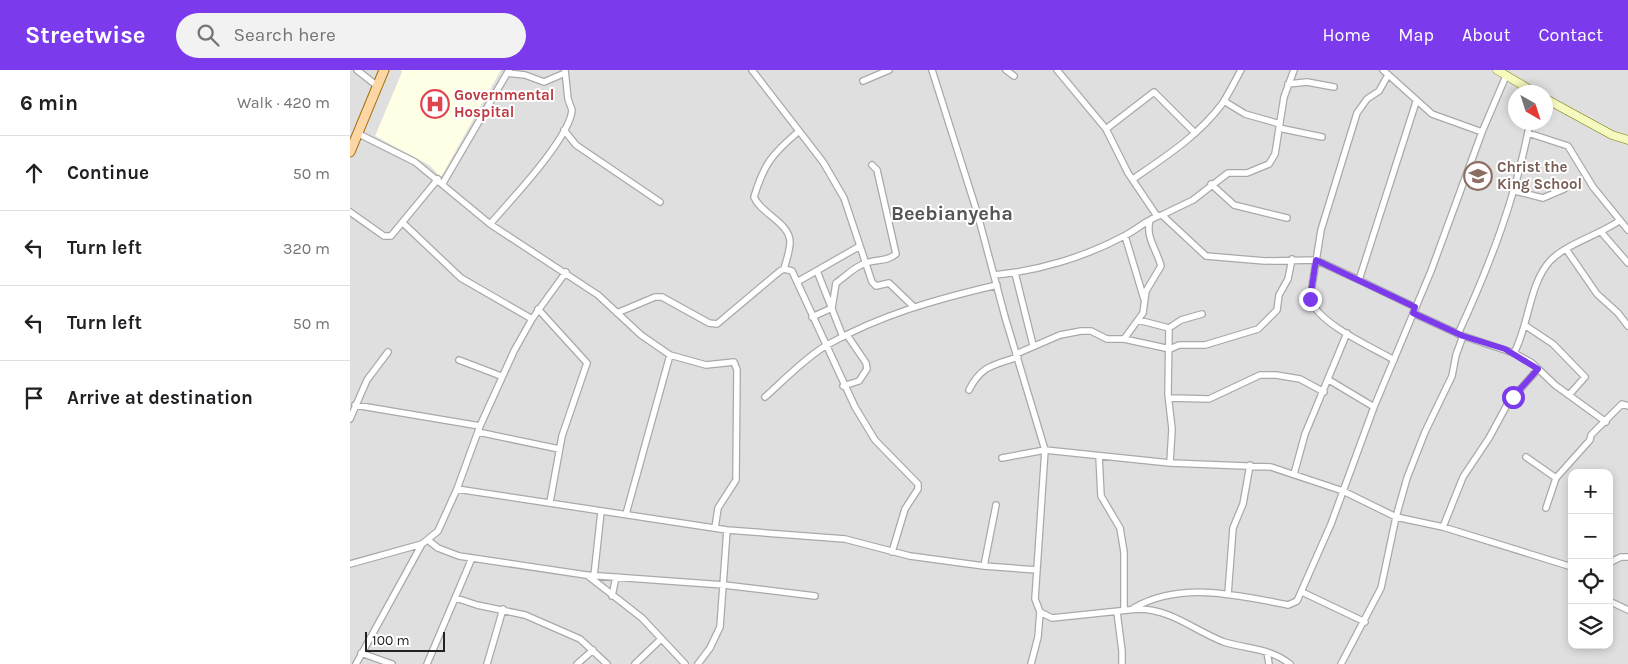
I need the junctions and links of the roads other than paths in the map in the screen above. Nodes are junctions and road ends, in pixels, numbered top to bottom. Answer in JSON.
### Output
{"nodes":[{"id":1,"x":356,"y":70,"type":"edge"},
{"id":2,"x":384,"y":70,"type":"edge"},
{"id":3,"x":752,"y":70,"type":"edge"},
{"id":4,"x":889,"y":70,"type":"edge"},
{"id":5,"x":932,"y":70,"type":"edge"},
{"id":6,"x":1006,"y":70,"type":"edge"},
{"id":7,"x":1057,"y":70,"type":"edge"},
{"id":8,"x":1241,"y":70,"type":"edge"},
{"id":9,"x":1294,"y":70,"type":"edge"},
{"id":10,"x":1383,"y":70,"type":"edge"},
{"id":11,"x":1497,"y":70,"type":"edge"},
{"id":12,"x":508,"y":72,"type":"edge"},
{"id":13,"x":565,"y":72,"type":"edge"},
{"id":14,"x":1388,"y":75,"type":"junction"},
{"id":15,"x":1014,"y":76,"type":"dead end"},
{"id":16,"x":1506,"y":76,"type":"junction"},
{"id":17,"x":864,"y":81,"type":"dead end"},
{"id":18,"x":1288,"y":84,"type":"junction"},
{"id":19,"x":376,"y":85,"type":"junction"},
{"id":20,"x":1522,"y":85,"type":"edge"},
{"id":21,"x":1334,"y":86,"type":"dead end"},
{"id":22,"x":1224,"y":101,"type":"junction"},
{"id":23,"x":1416,"y":102,"type":"junction"},
{"id":24,"x":1553,"y":104,"type":"edge"},
{"id":25,"x":1280,"y":126,"type":"junction"},
{"id":26,"x":1106,"y":129,"type":"junction"},
{"id":27,"x":564,"y":130,"type":"junction"},
{"id":28,"x":1529,"y":130,"type":"edge"},
{"id":29,"x":798,"y":132,"type":"junction"},
{"id":30,"x":1482,"y":132,"type":"junction"},
{"id":31,"x":1195,"y":133,"type":"junction"},
{"id":32,"x":1528,"y":133,"type":"junction"},
{"id":33,"x":359,"y":134,"type":"junction"},
{"id":34,"x":1322,"y":137,"type":"dead end"},
{"id":35,"x":1626,"y":141,"type":"edge"},
{"id":36,"x":350,"y":152,"type":"edge"},
{"id":37,"x":872,"y":165,"type":"dead end"},
{"id":38,"x":1133,"y":179,"type":"junction"},
{"id":39,"x":440,"y":181,"type":"junction"},
{"id":40,"x":1211,"y":184,"type":"junction"},
{"id":41,"x":1564,"y":189,"type":"dead end"},
{"id":42,"x":1515,"y":191,"type":"junction"},
{"id":43,"x":660,"y":202,"type":"dead end"},
{"id":44,"x":350,"y":212,"type":"edge"},
{"id":45,"x":1159,"y":216,"type":"junction"},
{"id":46,"x":1287,"y":218,"type":"dead end"},
{"id":47,"x":1150,"y":220,"type":"junction"},
{"id":48,"x":1619,"y":221,"type":"junction"},
{"id":49,"x":404,"y":223,"type":"junction"},
{"id":50,"x":490,"y":224,"type":"junction"},
{"id":51,"x":1628,"y":230,"type":"edge"},
{"id":52,"x":1602,"y":233,"type":"junction"},
{"id":53,"x":1125,"y":236,"type":"junction"},
{"id":54,"x":860,"y":246,"type":"junction"},
{"id":55,"x":1566,"y":249,"type":"junction"},
{"id":56,"x":1292,"y":258,"type":"junction"},
{"id":57,"x":1316,"y":260,"type":"junction"},
{"id":58,"x":865,"y":263,"type":"junction"},
{"id":59,"x":1628,"y":263,"type":"edge"},
{"id":60,"x":784,"y":269,"type":"junction"},
{"id":61,"x":817,"y":271,"type":"junction"},
{"id":62,"x":566,"y":272,"type":"junction"},
{"id":63,"x":1016,"y":273,"type":"junction"},
{"id":64,"x":994,"y":275,"type":"junction"},
{"id":65,"x":1359,"y":280,"type":"junction"},
{"id":66,"x":797,"y":282,"type":"junction"},
{"id":67,"x":997,"y":286,"type":"junction"},
{"id":68,"x":1145,"y":302,"type":"junction"},
{"id":69,"x":914,"y":307,"type":"junction"},
{"id":70,"x":832,"y":308,"type":"junction"},
{"id":71,"x":538,"y":309,"type":"junction"},
{"id":72,"x":1414,"y":310,"type":"junction"},
{"id":73,"x":617,"y":313,"type":"junction"},
{"id":74,"x":1202,"y":314,"type":"dead end"},
{"id":75,"x":812,"y":317,"type":"junction"},
{"id":76,"x":532,"y":319,"type":"junction"},
{"id":77,"x":1138,"y":320,"type":"junction"},
{"id":78,"x":1526,"y":326,"type":"junction"},
{"id":79,"x":1628,"y":326,"type":"edge"},
{"id":80,"x":1170,"y":328,"type":"junction"},
{"id":81,"x":1347,"y":333,"type":"junction"},
{"id":82,"x":1460,"y":335,"type":"junction"},
{"id":83,"x":845,"y":336,"type":"junction"},
{"id":84,"x":1124,"y":339,"type":"junction"},
{"id":85,"x":825,"y":346,"type":"junction"},
{"id":86,"x":1033,"y":346,"type":"junction"},
{"id":87,"x":1170,"y":349,"type":"junction"},
{"id":88,"x":388,"y":352,"type":"dead end"},
{"id":89,"x":1514,"y":353,"type":"junction"},
{"id":90,"x":670,"y":355,"type":"junction"},
{"id":91,"x":1017,"y":356,"type":"junction"},
{"id":92,"x":460,"y":360,"type":"dead end"},
{"id":93,"x":1394,"y":360,"type":"junction"},
{"id":94,"x":1538,"y":369,"type":"junction"},
{"id":95,"x":501,"y":376,"type":"junction"},
{"id":96,"x":1329,"y":380,"type":"junction"},
{"id":97,"x":843,"y":386,"type":"junction"},
{"id":98,"x":969,"y":390,"type":"dead end"},
{"id":99,"x":1324,"y":392,"type":"junction"},
{"id":100,"x":1569,"y":395,"type":"junction"},
{"id":101,"x":764,"y":396,"type":"dead end"},
{"id":102,"x":1169,"y":398,"type":"junction"},
{"id":103,"x":355,"y":405,"type":"junction"},
{"id":104,"x":1628,"y":406,"type":"edge"},
{"id":105,"x":1374,"y":407,"type":"junction"},
{"id":106,"x":351,"y":415,"type":"edge"},
{"id":107,"x":1606,"y":422,"type":"junction"},
{"id":108,"x":479,"y":429,"type":"junction"},
{"id":109,"x":559,"y":449,"type":"junction"},
{"id":110,"x":1045,"y":450,"type":"junction"},
{"id":111,"x":1099,"y":456,"type":"junction"},
{"id":112,"x":1526,"y":457,"type":"dead end"},
{"id":113,"x":1002,"y":458,"type":"dead end"},
{"id":114,"x":1170,"y":463,"type":"junction"},
{"id":115,"x":1250,"y":465,"type":"junction"},
{"id":116,"x":1294,"y":474,"type":"junction"},
{"id":117,"x":1556,"y":478,"type":"junction"},
{"id":118,"x":457,"y":488,"type":"junction"},
{"id":119,"x":1343,"y":491,"type":"junction"},
{"id":120,"x":550,"y":502,"type":"junction"},
{"id":121,"x":996,"y":505,"type":"dead end"},
{"id":122,"x":1546,"y":508,"type":"dead end"},
{"id":123,"x":601,"y":512,"type":"junction"},
{"id":124,"x":626,"y":514,"type":"junction"},
{"id":125,"x":1396,"y":517,"type":"junction"},
{"id":126,"x":1443,"y":527,"type":"junction"},
{"id":127,"x":715,"y":528,"type":"junction"},
{"id":128,"x":727,"y":530,"type":"junction"},
{"id":129,"x":429,"y":541,"type":"junction"},
{"id":130,"x":422,"y":544,"type":"junction"},
{"id":131,"x":892,"y":552,"type":"junction"},
{"id":132,"x":1628,"y":557,"type":"edge"},
{"id":133,"x":472,"y":558,"type":"junction"},
{"id":134,"x":1613,"y":561,"type":"edge"},
{"id":135,"x":350,"y":564,"type":"edge"},
{"id":136,"x":984,"y":566,"type":"junction"},
{"id":137,"x":1568,"y":566,"type":"edge"},
{"id":138,"x":1037,"y":570,"type":"junction"},
{"id":139,"x":586,"y":575,"type":"junction"},
{"id":140,"x":594,"y":576,"type":"junction"},
{"id":141,"x":616,"y":577,"type":"junction"},
{"id":142,"x":724,"y":584,"type":"junction"},
{"id":143,"x":1302,"y":592,"type":"junction"},
{"id":144,"x":1228,"y":594,"type":"junction"},
{"id":145,"x":612,"y":596,"type":"junction"},
{"id":146,"x":815,"y":596,"type":"dead end"},
{"id":147,"x":456,"y":598,"type":"junction"},
{"id":148,"x":1613,"y":603,"type":"edge"},
{"id":149,"x":503,"y":609,"type":"junction"},
{"id":150,"x":1628,"y":610,"type":"edge"},
{"id":151,"x":1124,"y":611,"type":"junction"},
{"id":152,"x":1040,"y":612,"type":"junction"},
{"id":153,"x":1365,"y":622,"type":"junction"},
{"id":154,"x":661,"y":638,"type":"junction"},
{"id":155,"x":592,"y":650,"type":"junction"},
{"id":156,"x":361,"y":652,"type":"junction"},
{"id":157,"x":1267,"y":652,"type":"junction"},
{"id":158,"x":350,"y":661,"type":"edge"},
{"id":159,"x":357,"y":663,"type":"edge"},
{"id":160,"x":392,"y":664,"type":"edge"},
{"id":161,"x":427,"y":664,"type":"edge"},
{"id":162,"x":487,"y":664,"type":"edge"},
{"id":163,"x":577,"y":664,"type":"edge"},
{"id":164,"x":608,"y":664,"type":"edge"},
{"id":165,"x":635,"y":664,"type":"edge"},
{"id":166,"x":685,"y":664,"type":"edge"},
{"id":167,"x":698,"y":664,"type":"edge"},
{"id":168,"x":1031,"y":664,"type":"edge"},
{"id":169,"x":1122,"y":664,"type":"edge"},
{"id":170,"x":1269,"y":664,"type":"edge"},
{"id":171,"x":1290,"y":664,"type":"edge"},
{"id":172,"x":1341,"y":664,"type":"edge"}],
"edges":[{"from":1,"to":19,"type":"street"},
{"from":2,"to":19,"type":"main road"},
{"from":3,"to":29,"type":"street"},
{"from":4,"to":17,"type":"street"},
{"from":5,"to":64,"type":"street"},
{"from":6,"to":15,"type":"street"},
{"from":7,"to":26,"type":"street"},
{"from":8,"to":22,"type":"street"},
{"from":9,"to":18,"type":"street"},
{"from":10,"to":14,"type":"street"},
{"from":11,"to":16,"type":"street"},
{"from":12,"to":13,"type":"street"},
{"from":12,"to":39,"type":"street"},
{"from":13,"to":27,"type":"street"},
{"from":14,"to":23,"type":"street"},
{"from":14,"to":57,"type":"street"},
{"from":16,"to":20,"type":"street"},
{"from":16,"to":30,"type":"street"},
{"from":18,"to":21,"type":"street"},
{"from":18,"to":25,"type":"street"},
{"from":19,"to":33,"type":"main road"},
{"from":22,"to":25,"type":"street"},
{"from":22,"to":31,"type":"street"},
{"from":23,"to":30,"type":"street"},
{"from":23,"to":65,"type":"street"},
{"from":24,"to":35,"type":"street"},
{"from":25,"to":34,"type":"street"},
{"from":25,"to":40,"type":"street"},
{"from":26,"to":31,"type":"street"},
{"from":26,"to":38,"type":"street"},
{"from":27,"to":43,"type":"street"},
{"from":27,"to":50,"type":"street"},
{"from":28,"to":32,"type":"street"},
{"from":29,"to":54,"type":"street"},
{"from":29,"to":60,"type":"street"},
{"from":30,"to":72,"type":"street"},
{"from":31,"to":38,"type":"street"},
{"from":32,"to":42,"type":"street"},
{"from":32,"to":48,"type":"street"},
{"from":33,"to":36,"type":"main road"},
{"from":33,"to":39,"type":"street"},
{"from":37,"to":58,"type":"street"},
{"from":38,"to":45,"type":"street"},
{"from":39,"to":49,"type":"street"},
{"from":39,"to":50,"type":"street"},
{"from":40,"to":45,"type":"street"},
{"from":40,"to":46,"type":"street"},
{"from":41,"to":42,"type":"street"},
{"from":42,"to":82,"type":"street"},
{"from":44,"to":49,"type":"street"},
{"from":45,"to":47,"type":"street"},
{"from":45,"to":56,"type":"street"},
{"from":47,"to":53,"type":"street"},
{"from":47,"to":68,"type":"street"},
{"from":48,"to":51,"type":"street"},
{"from":48,"to":52,"type":"street"},
{"from":49,"to":76,"type":"street"},
{"from":50,"to":62,"type":"street"},
{"from":52,"to":55,"type":"street"},
{"from":52,"to":59,"type":"street"},
{"from":53,"to":63,"type":"street"},
{"from":53,"to":68,"type":"street"},
{"from":54,"to":58,"type":"street"},
{"from":54,"to":61,"type":"street"},
{"from":55,"to":78,"type":"street"},
{"from":55,"to":79,"type":"street"},
{"from":56,"to":57,"type":"street"},
{"from":56,"to":87,"type":"street"},
{"from":57,"to":65,"type":"street"},
{"from":57,"to":81,"type":"street"},
{"from":58,"to":69,"type":"street"},
{"from":58,"to":70,"type":"street"},
{"from":60,"to":66,"type":"street"},
{"from":60,"to":73,"type":"street"},
{"from":61,"to":66,"type":"street"},
{"from":61,"to":70,"type":"street"},
{"from":62,"to":71,"type":"street"},
{"from":62,"to":73,"type":"street"},
{"from":63,"to":64,"type":"street"},
{"from":63,"to":86,"type":"street"},
{"from":64,"to":67,"type":"street"},
{"from":65,"to":72,"type":"street"},
{"from":66,"to":75,"type":"street"},
{"from":67,"to":69,"type":"street"},
{"from":67,"to":91,"type":"street"},
{"from":68,"to":77,"type":"street"},
{"from":69,"to":83,"type":"street"},
{"from":70,"to":75,"type":"street"},
{"from":70,"to":83,"type":"street"},
{"from":71,"to":76,"type":"street"},
{"from":71,"to":109,"type":"street"},
{"from":72,"to":82,"type":"street"},
{"from":72,"to":93,"type":"street"},
{"from":73,"to":90,"type":"street"},
{"from":74,"to":80,"type":"street"},
{"from":75,"to":85,"type":"street"},
{"from":76,"to":95,"type":"street"},
{"from":77,"to":80,"type":"street"},
{"from":77,"to":84,"type":"street"},
{"from":78,"to":89,"type":"street"},
{"from":78,"to":100,"type":"street"},
{"from":80,"to":87,"type":"street"},
{"from":81,"to":93,"type":"street"},
{"from":81,"to":96,"type":"street"},
{"from":82,"to":89,"type":"street"},
{"from":82,"to":125,"type":"street"},
{"from":83,"to":85,"type":"street"},
{"from":83,"to":97,"type":"street"},
{"from":84,"to":86,"type":"street"},
{"from":84,"to":87,"type":"street"},
{"from":85,"to":97,"type":"street"},
{"from":85,"to":101,"type":"street"},
{"from":86,"to":91,"type":"street"},
{"from":87,"to":102,"type":"street"},
{"from":88,"to":103,"type":"street"},
{"from":89,"to":94,"type":"street"},
{"from":90,"to":124,"type":"street"},
{"from":90,"to":127,"type":"street"},
{"from":91,"to":98,"type":"street"},
{"from":91,"to":110,"type":"street"},
{"from":92,"to":95,"type":"street"},
{"from":93,"to":105,"type":"street"},
{"from":94,"to":100,"type":"street"},
{"from":94,"to":126,"type":"street"},
{"from":95,"to":108,"type":"street"},
{"from":96,"to":99,"type":"street"},
{"from":96,"to":105,"type":"street"},
{"from":97,"to":131,"type":"street"},
{"from":99,"to":102,"type":"street"},
{"from":99,"to":116,"type":"street"},
{"from":100,"to":107,"type":"street"},
{"from":102,"to":114,"type":"street"},
{"from":103,"to":106,"type":"street"},
{"from":103,"to":108,"type":"street"},
{"from":104,"to":107,"type":"street"},
{"from":105,"to":119,"type":"street"},
{"from":107,"to":117,"type":"street"},
{"from":108,"to":109,"type":"street"},
{"from":108,"to":118,"type":"street"},
{"from":109,"to":120,"type":"street"},
{"from":110,"to":111,"type":"street"},
{"from":110,"to":113,"type":"street"},
{"from":110,"to":138,"type":"street"},
{"from":111,"to":114,"type":"street"},
{"from":111,"to":151,"type":"street"},
{"from":112,"to":117,"type":"street"},
{"from":114,"to":115,"type":"street"},
{"from":115,"to":116,"type":"street"},
{"from":115,"to":144,"type":"street"},
{"from":116,"to":119,"type":"street"},
{"from":117,"to":122,"type":"street"},
{"from":118,"to":120,"type":"street"},
{"from":118,"to":129,"type":"street"},
{"from":119,"to":125,"type":"street"},
{"from":119,"to":143,"type":"street"},
{"from":120,"to":123,"type":"street"},
{"from":121,"to":136,"type":"street"},
{"from":123,"to":124,"type":"street"},
{"from":123,"to":140,"type":"street"},
{"from":124,"to":127,"type":"street"},
{"from":125,"to":126,"type":"street"},
{"from":125,"to":153,"type":"street"},
{"from":126,"to":137,"type":"street"},
{"from":127,"to":128,"type":"street"},
{"from":128,"to":131,"type":"street"},
{"from":128,"to":142,"type":"street"},
{"from":129,"to":130,"type":"street"},
{"from":129,"to":133,"type":"street"},
{"from":130,"to":135,"type":"street"},
{"from":130,"to":156,"type":"street"},
{"from":131,"to":136,"type":"street"},
{"from":132,"to":134,"type":"street"},
{"from":133,"to":139,"type":"street"},
{"from":133,"to":147,"type":"street"},
{"from":136,"to":138,"type":"street"},
{"from":138,"to":152,"type":"street"},
{"from":139,"to":140,"type":"street"},
{"from":139,"to":145,"type":"street"},
{"from":140,"to":141,"type":"street"},
{"from":141,"to":142,"type":"street"},
{"from":141,"to":145,"type":"street"},
{"from":142,"to":146,"type":"street"},
{"from":142,"to":167,"type":"street"},
{"from":143,"to":144,"type":"street"},
{"from":143,"to":153,"type":"street"},
{"from":144,"to":151,"type":"street"},
{"from":145,"to":154,"type":"street"},
{"from":147,"to":149,"type":"street"},
{"from":147,"to":161,"type":"street"},
{"from":148,"to":150,"type":"street"},
{"from":149,"to":155,"type":"street"},
{"from":149,"to":162,"type":"street"},
{"from":151,"to":152,"type":"street"},
{"from":151,"to":157,"type":"street"},
{"from":151,"to":169,"type":"street"},
{"from":152,"to":168,"type":"street"},
{"from":153,"to":172,"type":"street"},
{"from":154,"to":165,"type":"street"},
{"from":154,"to":166,"type":"street"},
{"from":155,"to":163,"type":"street"},
{"from":155,"to":164,"type":"street"},
{"from":156,"to":159,"type":"street"},
{"from":156,"to":160,"type":"street"},
{"from":157,"to":170,"type":"street"},
{"from":157,"to":171,"type":"street"},
{"from":158,"to":159,"type":"street"}]}
